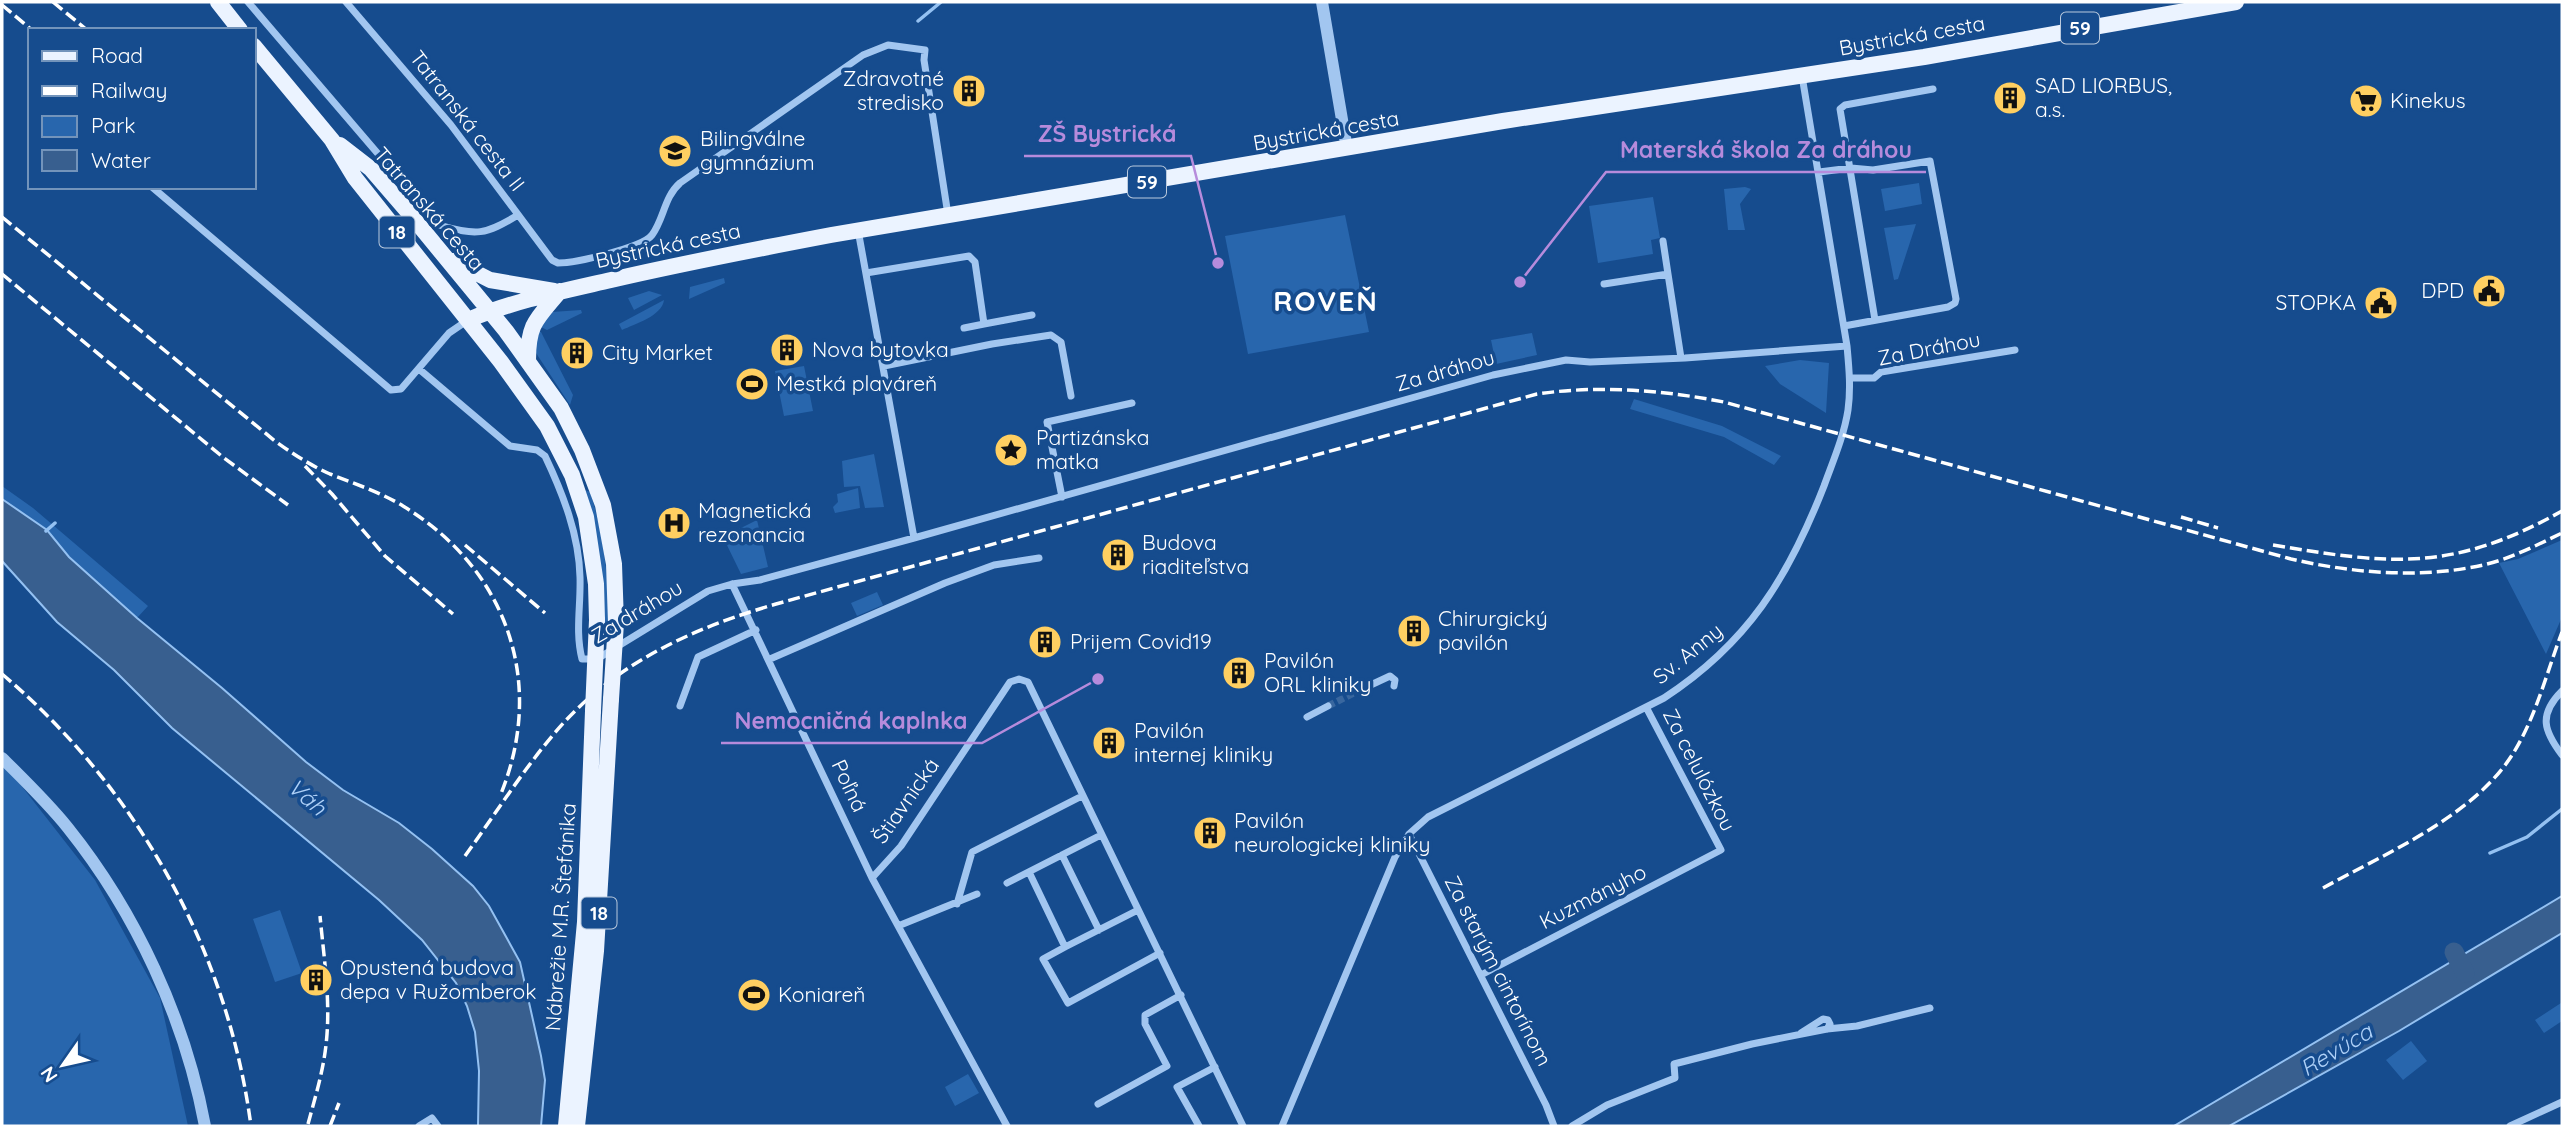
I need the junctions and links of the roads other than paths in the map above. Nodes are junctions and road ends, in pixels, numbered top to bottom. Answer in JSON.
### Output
{"nodes":[{"id":1,"x":218,"y":2,"type":"edge"},
{"id":2,"x":248,"y":2,"type":"edge"},
{"id":3,"x":346,"y":2,"type":"edge"},
{"id":4,"x":1322,"y":2,"type":"edge"},
{"id":5,"x":2235,"y":2,"type":"edge"},
{"id":6,"x":238,"y":28,"type":"edge"},
{"id":7,"x":256,"y":48,"type":"edge"},
{"id":8,"x":1802,"y":75,"type":"junction"},
{"id":9,"x":1933,"y":89,"type":"dead end"},
{"id":10,"x":332,"y":140,"type":"junction"},
{"id":11,"x":1347,"y":149,"type":"junction"},
{"id":12,"x":1851,"y":168,"type":"junction"},
{"id":13,"x":1819,"y":172,"type":"junction"},
{"id":14,"x":154,"y":189,"type":"edge"},
{"id":15,"x":519,"y":215,"type":"junction"},
{"id":16,"x":948,"y":215,"type":"junction"},
{"id":17,"x":858,"y":230,"type":"junction"},
{"id":18,"x":1663,"y":241,"type":"dead end"},
{"id":19,"x":445,"y":256,"type":"junction"},
{"id":20,"x":866,"y":273,"type":"junction"},
{"id":21,"x":1668,"y":274,"type":"junction"},
{"id":22,"x":1604,"y":284,"type":"dead end"},
{"id":23,"x":560,"y":291,"type":"junction"},
{"id":24,"x":489,"y":311,"type":"junction"},
{"id":25,"x":1032,"y":315,"type":"dead end"},
{"id":26,"x":468,"y":320,"type":"junction"},
{"id":27,"x":1875,"y":320,"type":"junction"},
{"id":28,"x":984,"y":324,"type":"junction"},
{"id":29,"x":1844,"y":326,"type":"junction"},
{"id":30,"x":964,"y":328,"type":"dead end"},
{"id":31,"x":1847,"y":346,"type":"junction"},
{"id":32,"x":2015,"y":350,"type":"dead end"},
{"id":33,"x":1681,"y":358,"type":"junction"},
{"id":34,"x":528,"y":360,"type":"junction"},
{"id":35,"x":884,"y":366,"type":"junction"},
{"id":36,"x":419,"y":369,"type":"junction"},
{"id":37,"x":1850,"y":378,"type":"junction"},
{"id":38,"x":1071,"y":394,"type":"dead end"},
{"id":39,"x":1132,"y":403,"type":"dead end"},
{"id":40,"x":1062,"y":497,"type":"junction"},
{"id":41,"x":914,"y":538,"type":"junction"},
{"id":42,"x":1039,"y":558,"type":"dead end"},
{"id":43,"x":733,"y":584,"type":"junction"},
{"id":44,"x":756,"y":630,"type":"junction"},
{"id":45,"x":770,"y":659,"type":"junction"},
{"id":46,"x":1394,"y":686,"type":"dead end"},
{"id":47,"x":1360,"y":690,"type":"tunnel mouth"},
{"id":48,"x":2561,"y":692,"type":"edge"},
{"id":49,"x":680,"y":706,"type":"dead end"},
{"id":50,"x":1328,"y":706,"type":"tunnel mouth"},
{"id":51,"x":1646,"y":706,"type":"junction"},
{"id":52,"x":1307,"y":717,"type":"dead end"},
{"id":53,"x":2562,"y":755,"type":"edge"},
{"id":54,"x":2,"y":758,"type":"edge"},
{"id":55,"x":1082,"y":796,"type":"junction"},
{"id":56,"x":1409,"y":834,"type":"junction"},
{"id":57,"x":1101,"y":835,"type":"junction"},
{"id":58,"x":1721,"y":850,"type":"joint"},
{"id":59,"x":1062,"y":855,"type":"junction"},
{"id":60,"x":1029,"y":872,"type":"junction"},
{"id":61,"x":872,"y":878,"type":"junction"},
{"id":62,"x":1007,"y":883,"type":"dead end"},
{"id":63,"x":977,"y":894,"type":"dead end"},
{"id":64,"x":957,"y":904,"type":"junction"},
{"id":65,"x":1138,"y":910,"type":"junction"},
{"id":66,"x":898,"y":926,"type":"junction"},
{"id":67,"x":1099,"y":930,"type":"junction"},
{"id":68,"x":1065,"y":947,"type":"junction"},
{"id":69,"x":1160,"y":953,"type":"junction"},
{"id":70,"x":1481,"y":975,"type":"junction"},
{"id":71,"x":1181,"y":995,"type":"junction"},
{"id":72,"x":1930,"y":1008,"type":"dead end"},
{"id":73,"x":1215,"y":1067,"type":"junction"},
{"id":74,"x":2562,"y":1102,"type":"edge"},
{"id":75,"x":1098,"y":1104,"type":"dead end"},
{"id":76,"x":205,"y":1126,"type":"edge"},
{"id":77,"x":419,"y":1126,"type":"edge"},
{"id":78,"x":438,"y":1126,"type":"edge"},
{"id":79,"x":566,"y":1126,"type":"edge"},
{"id":80,"x":577,"y":1126,"type":"edge"},
{"id":81,"x":1007,"y":1126,"type":"edge"},
{"id":82,"x":1199,"y":1126,"type":"edge"},
{"id":83,"x":1243,"y":1126,"type":"edge"},
{"id":84,"x":1282,"y":1126,"type":"edge"},
{"id":85,"x":1554,"y":1126,"type":"edge"},
{"id":86,"x":1572,"y":1126,"type":"edge"},
{"id":87,"x":2510,"y":1126,"type":"edge"}],
"edges":[{"from":1,"to":6,"type":"main road"},
{"from":2,"to":15,"type":"street"},
{"from":3,"to":15,"type":"street","name":"Tatranská cesta II"},
{"from":4,"to":11,"type":"street"},
{"from":5,"to":8,"type":"main road","name":"Bystrická cesta","number":"59"},
{"from":7,"to":10,"type":"main road","name":"Tatranská cesta","number":"18"},
{"from":8,"to":11,"type":"main road","name":"Bystrická cesta","number":"59"},
{"from":8,"to":13,"type":"street"},
{"from":9,"to":12,"type":"street"},
{"from":10,"to":19,"type":"main road","name":"Tatranská cesta","number":"18"},
{"from":10,"to":26,"type":"main road","name":"Tatranská cesta","number":"18"},
{"from":11,"to":16,"type":"main road","name":"Bystrická cesta","number":"59"},
{"from":12,"to":13,"type":"street"},
{"from":12,"to":27,"type":"street"},
{"from":12,"to":27,"type":"street"},
{"from":13,"to":29,"type":"street"},
{"from":14,"to":36,"type":"street"},
{"from":15,"to":16,"type":"street","name":"Tatranská cesta II"},
{"from":16,"to":17,"type":"main road","name":"Bystrická cesta","number":"59"},
{"from":17,"to":20,"type":"street"},
{"from":17,"to":23,"type":"main road","name":"Bystrická cesta","number":"59"},
{"from":18,"to":21,"type":"street"},
{"from":19,"to":23,"type":"main road"},
{"from":19,"to":24,"type":"main road","name":"Tatranská cesta","number":"18"},
{"from":20,"to":28,"type":"street"},
{"from":20,"to":35,"type":"street"},
{"from":21,"to":22,"type":"street"},
{"from":21,"to":33,"type":"street"},
{"from":23,"to":24,"type":"main road","name":"Bystrická cesta","number":"59"},
{"from":23,"to":34,"type":"main road"},
{"from":24,"to":26,"type":"main road","name":"Bystrická cesta"},
{"from":24,"to":34,"type":"main road","number":"18"},
{"from":25,"to":28,"type":"street"},
{"from":26,"to":36,"type":"street"},
{"from":26,"to":79,"type":"main road","name":"Nábrežie M.R. Štefánika","number":"18","bridge":true},
{"from":27,"to":29,"type":"street"},
{"from":28,"to":30,"type":"street"},
{"from":29,"to":31,"type":"street"},
{"from":31,"to":33,"type":"street","name":"Za dráhou"},
{"from":31,"to":37,"type":"street"},
{"from":32,"to":37,"type":"street","name":"Za Dráhou"},
{"from":33,"to":40,"type":"street","name":"Za dráhou"},
{"from":34,"to":80,"type":"main road","name":"Nábrežie M.R. Štefánika","number":"18","bridge":true},
{"from":35,"to":38,"type":"street"},
{"from":35,"to":41,"type":"street"},
{"from":36,"to":43,"type":"street","name":"Za dráhou"},
{"from":37,"to":51,"type":"street","name":"Sv. Anny"},
{"from":39,"to":40,"type":"street"},
{"from":40,"to":41,"type":"street","name":"Za dráhou"},
{"from":41,"to":43,"type":"street","name":"Za dráhou"},
{"from":42,"to":45,"type":"street"},
{"from":43,"to":44,"type":"street","name":"Poľná"},
{"from":44,"to":45,"type":"street","name":"Poľná"},
{"from":44,"to":49,"type":"street"},
{"from":45,"to":61,"type":"street","name":"Poľná"},
{"from":46,"to":47,"type":"street"},
{"from":48,"to":53,"type":"street"},
{"from":50,"to":52,"type":"street"},
{"from":51,"to":56,"type":"street","name":"Sv. Anny"},
{"from":51,"to":58,"type":"street","name":"Za celulózkou"},
{"from":54,"to":76,"type":"street"},
{"from":55,"to":57,"type":"street"},
{"from":55,"to":61,"type":"street","name":"Štiavnická"},
{"from":55,"to":64,"type":"street"},
{"from":56,"to":70,"type":"street","name":"Za starým cintorínom"},
{"from":56,"to":84,"type":"street"},
{"from":57,"to":59,"type":"street"},
{"from":57,"to":65,"type":"street"},
{"from":58,"to":70,"type":"street","name":"Kuzmányho"},
{"from":59,"to":60,"type":"street"},
{"from":59,"to":67,"type":"street"},
{"from":60,"to":62,"type":"street"},
{"from":60,"to":68,"type":"street"},
{"from":61,"to":66,"type":"street","name":"Poľná"},
{"from":63,"to":64,"type":"street"},
{"from":64,"to":66,"type":"street"},
{"from":65,"to":67,"type":"street"},
{"from":65,"to":69,"type":"street"},
{"from":66,"to":81,"type":"street","name":"Poľná"},
{"from":67,"to":68,"type":"street"},
{"from":68,"to":69,"type":"street"},
{"from":69,"to":71,"type":"street"},
{"from":70,"to":85,"type":"street","name":"Za starým cintorínom"},
{"from":71,"to":73,"type":"street"},
{"from":71,"to":75,"type":"street"},
{"from":72,"to":86,"type":"street"},
{"from":73,"to":82,"type":"street"},
{"from":73,"to":83,"type":"street"},
{"from":74,"to":87,"type":"street"},
{"from":77,"to":78,"type":"street"}]}
